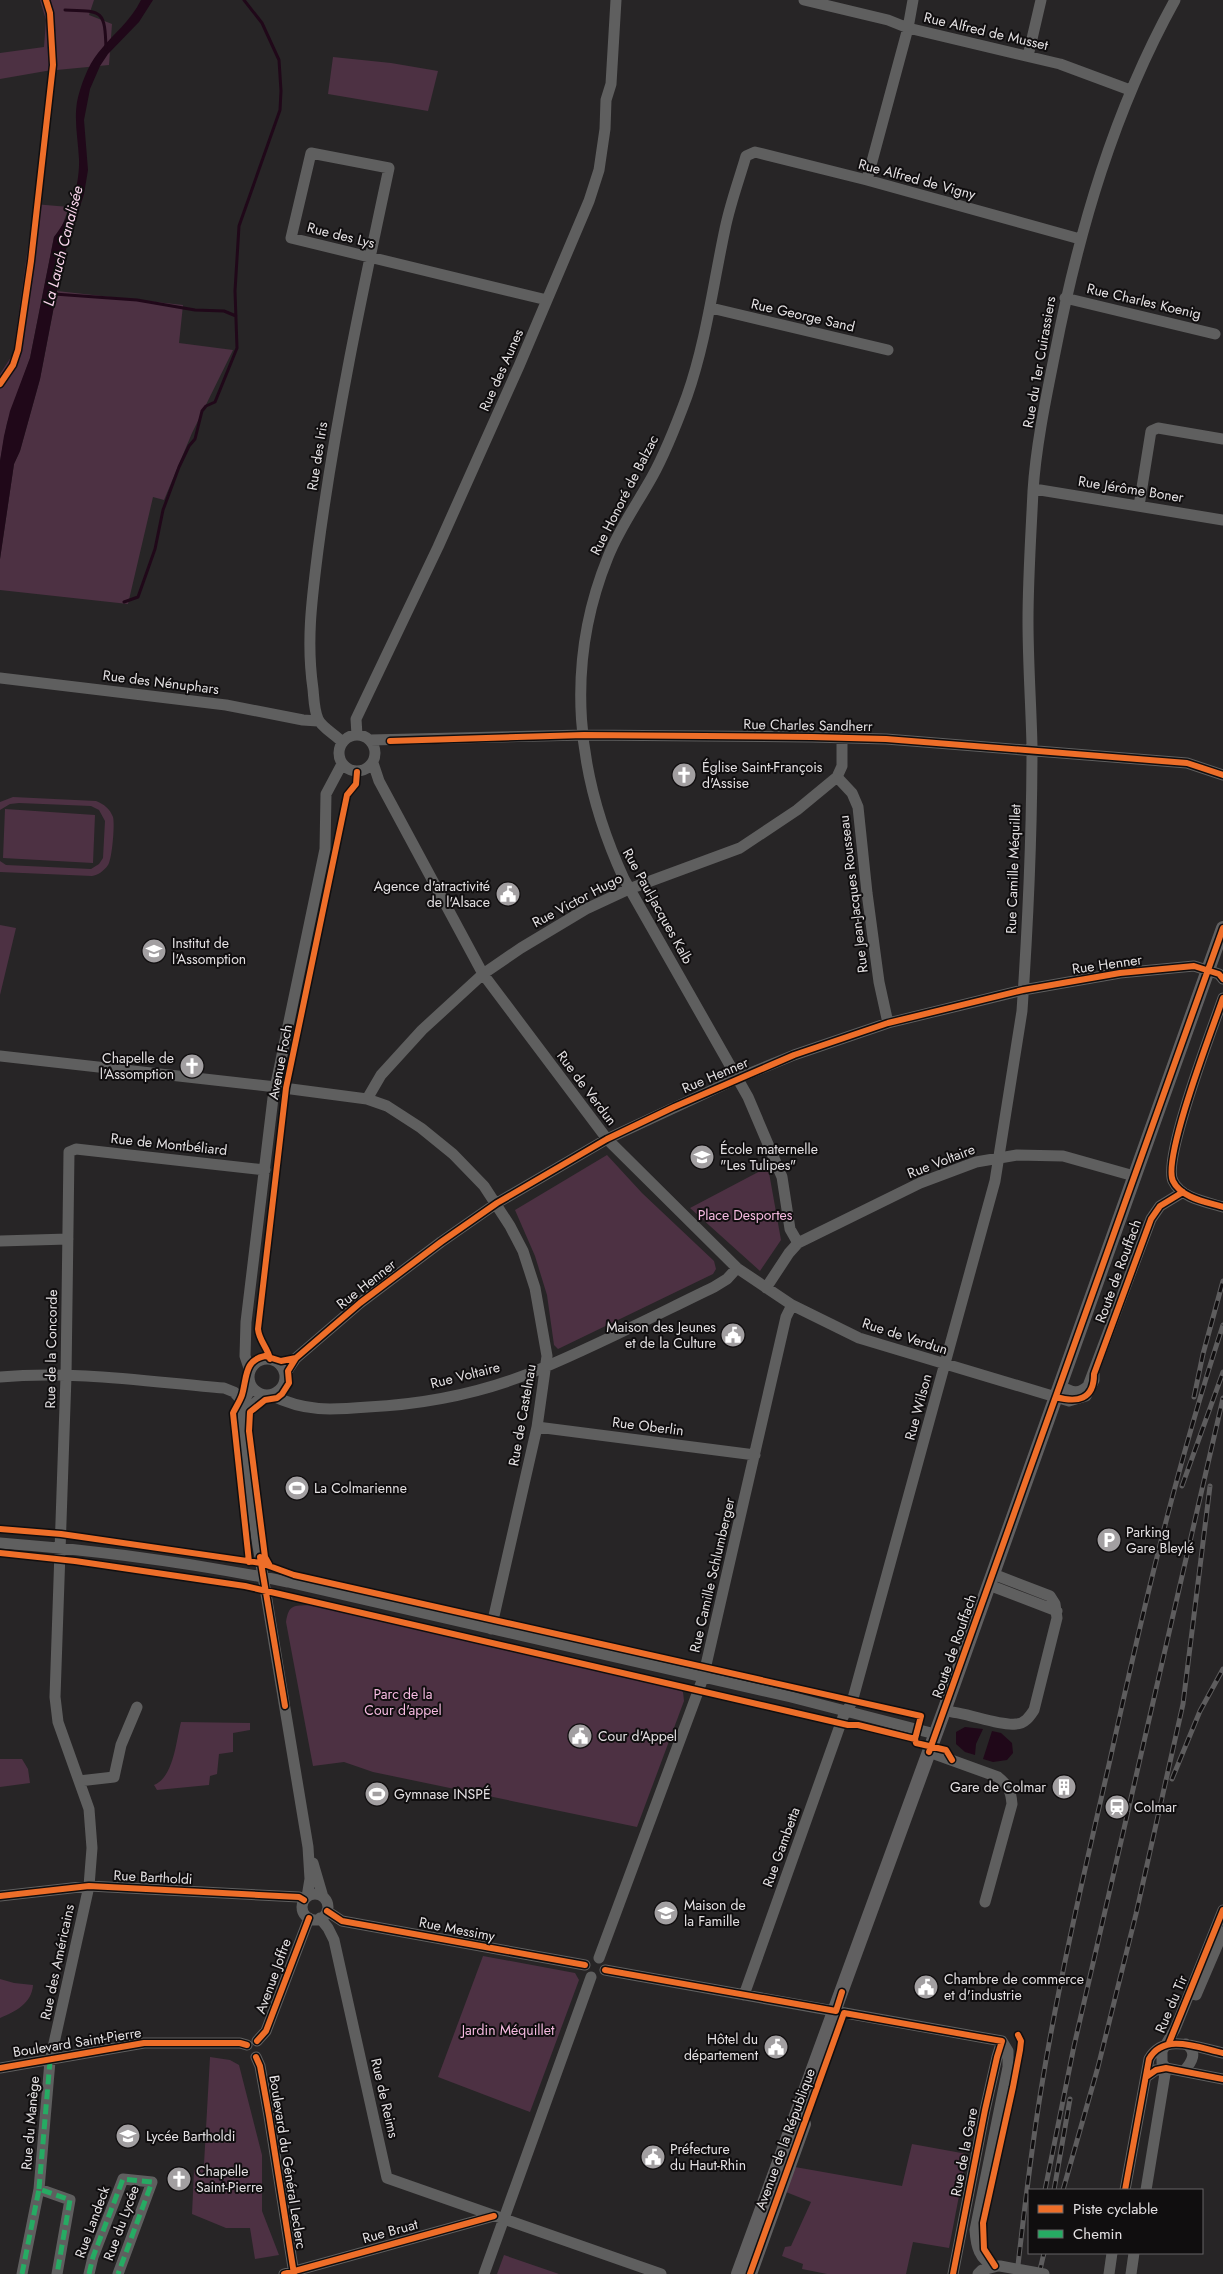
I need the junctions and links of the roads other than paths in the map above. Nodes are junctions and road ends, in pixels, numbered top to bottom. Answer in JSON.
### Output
{"nodes":[{"id":1,"x":616,"y":0,"type":"edge"},
{"id":2,"x":804,"y":0,"type":"edge"},
{"id":3,"x":913,"y":0,"type":"edge"},
{"id":4,"x":1041,"y":0,"type":"edge"},
{"id":5,"x":1175,"y":0,"type":"edge"},
{"id":6,"x":908,"y":28,"type":"junction"},
{"id":7,"x":1028,"y":56,"type":"junction"},
{"id":8,"x":1130,"y":90,"type":"junction"},
{"id":9,"x":746,"y":156,"type":"joint"},
{"id":10,"x":389,"y":168,"type":"joint"},
{"id":11,"x":867,"y":180,"type":"junction"},
{"id":12,"x":1080,"y":239,"type":"junction"},
{"id":13,"x":370,"y":257,"type":"junction"},
{"id":14,"x":1065,"y":298,"type":"junction"},
{"id":15,"x":547,"y":300,"type":"junction"},
{"id":16,"x":711,"y":308,"type":"junction"},
{"id":17,"x":1215,"y":334,"type":"dead end"},
{"id":18,"x":888,"y":350,"type":"dead end"},
{"id":19,"x":1223,"y":439,"type":"edge"},
{"id":20,"x":1034,"y":489,"type":"junction"},
{"id":21,"x":1139,"y":506,"type":"junction"},
{"id":22,"x":1223,"y":520,"type":"edge"},
{"id":23,"x":0,"y":678,"type":"edge"},
{"id":24,"x":318,"y":721,"type":"junction"},
{"id":25,"x":357,"y":735,"type":"junction"},
{"id":26,"x":584,"y":735,"type":"junction"},
{"id":27,"x":842,"y":738,"type":"junction"},
{"id":28,"x":370,"y":740,"type":"junction"},
{"id":29,"x":390,"y":741,"type":"junction"},
{"id":30,"x":342,"y":742,"type":"junction"},
{"id":31,"x":1032,"y":750,"type":"junction"},
{"id":32,"x":374,"y":758,"type":"junction"},
{"id":33,"x":346,"y":767,"type":"junction"},
{"id":34,"x":363,"y":771,"type":"junction"},
{"id":35,"x":1223,"y":775,"type":"edge"},
{"id":36,"x":837,"y":777,"type":"junction"},
{"id":37,"x":379,"y":781,"type":"junction"},
{"id":38,"x":629,"y":889,"type":"junction"},
{"id":39,"x":1223,"y":928,"type":"edge"},
{"id":40,"x":1208,"y":969,"type":"junction"},
{"id":41,"x":483,"y":974,"type":"junction"},
{"id":42,"x":1223,"y":979,"type":"edge"},
{"id":43,"x":1023,"y":990,"type":"junction"},
{"id":44,"x":1223,"y":998,"type":"edge"},
{"id":45,"x":888,"y":1023,"type":"junction"},
{"id":46,"x":0,"y":1056,"type":"edge"},
{"id":47,"x":738,"y":1078,"type":"junction"},
{"id":48,"x":276,"y":1087,"type":"junction"},
{"id":49,"x":367,"y":1099,"type":"junction"},
{"id":50,"x":607,"y":1139,"type":"junction"},
{"id":51,"x":69,"y":1152,"type":"joint"},
{"id":52,"x":998,"y":1158,"type":"junction"},
{"id":53,"x":265,"y":1170,"type":"junction"},
{"id":54,"x":1134,"y":1176,"type":"junction"},
{"id":55,"x":1182,"y":1192,"type":"junction"},
{"id":56,"x":496,"y":1204,"type":"junction"},
{"id":57,"x":1222,"y":1207,"type":"edge"},
{"id":58,"x":68,"y":1240,"type":"junction"},
{"id":59,"x":0,"y":1241,"type":"edge"},
{"id":60,"x":798,"y":1243,"type":"junction"},
{"id":61,"x":737,"y":1268,"type":"junction"},
{"id":62,"x":766,"y":1288,"type":"junction"},
{"id":63,"x":792,"y":1304,"type":"junction"},
{"id":64,"x":247,"y":1342,"type":"junction"},
{"id":65,"x":296,"y":1358,"type":"junction"},
{"id":66,"x":263,"y":1360,"type":"junction"},
{"id":67,"x":278,"y":1362,"type":"junction"},
{"id":68,"x":945,"y":1365,"type":"junction"},
{"id":69,"x":545,"y":1368,"type":"junction"},
{"id":70,"x":250,"y":1371,"type":"junction"},
{"id":71,"x":66,"y":1376,"type":"junction"},
{"id":72,"x":0,"y":1377,"type":"edge"},
{"id":73,"x":285,"y":1380,"type":"junction"},
{"id":74,"x":252,"y":1387,"type":"junction"},
{"id":75,"x":1058,"y":1392,"type":"junction"},
{"id":76,"x":268,"y":1395,"type":"junction"},
{"id":77,"x":294,"y":1404,"type":"junction"},
{"id":78,"x":243,"y":1407,"type":"junction"},
{"id":79,"x":537,"y":1427,"type":"junction"},
{"id":80,"x":755,"y":1455,"type":"junction"},
{"id":81,"x":0,"y":1543,"type":"edge"},
{"id":82,"x":61,"y":1547,"type":"junction"},
{"id":83,"x":264,"y":1577,"type":"junction"},
{"id":84,"x":991,"y":1580,"type":"junction"},
{"id":85,"x":491,"y":1629,"type":"junction"},
{"id":86,"x":703,"y":1678,"type":"junction"},
{"id":87,"x":136,"y":1708,"type":"dead end"},
{"id":88,"x":847,"y":1711,"type":"junction"},
{"id":89,"x":944,"y":1711,"type":"junction"},
{"id":90,"x":935,"y":1734,"type":"junction"},
{"id":91,"x":932,"y":1753,"type":"junction"},
{"id":92,"x":79,"y":1781,"type":"junction"},
{"id":93,"x":308,"y":1847,"type":"junction"},
{"id":94,"x":89,"y":1886,"type":"junction"},
{"id":95,"x":0,"y":1896,"type":"edge"},
{"id":96,"x":323,"y":1897,"type":"junction"},
{"id":97,"x":306,"y":1899,"type":"junction"},
{"id":98,"x":985,"y":1902,"type":"dead end"},
{"id":99,"x":1223,"y":1910,"type":"edge"},
{"id":100,"x":318,"y":1916,"type":"junction"},
{"id":101,"x":1223,"y":1932,"type":"edge"},
{"id":102,"x":1211,"y":1949,"type":"junction"},
{"id":103,"x":599,"y":1958,"type":"junction"},
{"id":104,"x":585,"y":1965,"type":"junction"},
{"id":105,"x":605,"y":1970,"type":"junction"},
{"id":106,"x":591,"y":1977,"type":"junction"},
{"id":107,"x":744,"y":1994,"type":"junction"},
{"id":108,"x":840,"y":2012,"type":"junction"},
{"id":109,"x":1000,"y":2041,"type":"junction"},
{"id":110,"x":252,"y":2043,"type":"junction"},
{"id":111,"x":1169,"y":2043,"type":"junction"},
{"id":112,"x":1190,"y":2046,"type":"junction"},
{"id":113,"x":1223,"y":2053,"type":"edge"},
{"id":114,"x":50,"y":2061,"type":"junction"},
{"id":115,"x":0,"y":2068,"type":"edge"},
{"id":116,"x":1166,"y":2068,"type":"junction"},
{"id":117,"x":1184,"y":2071,"type":"junction"},
{"id":118,"x":1146,"y":2078,"type":"junction"},
{"id":119,"x":1223,"y":2079,"type":"edge"},
{"id":120,"x":152,"y":2182,"type":"joint"},
{"id":121,"x":39,"y":2189,"type":"junction"},
{"id":122,"x":1125,"y":2189,"type":"edge"},
{"id":123,"x":1146,"y":2189,"type":"edge"},
{"id":124,"x":499,"y":2217,"type":"junction"},
{"id":125,"x":1134,"y":2254,"type":"edge"},
{"id":126,"x":1112,"y":2256,"type":"edge"},
{"id":127,"x":995,"y":2266,"type":"junction"},
{"id":128,"x":291,"y":2273,"type":"edge"},
{"id":129,"x":22,"y":2274,"type":"edge"},
{"id":130,"x":57,"y":2274,"type":"edge"},
{"id":131,"x":89,"y":2274,"type":"edge"},
{"id":132,"x":118,"y":2274,"type":"edge"},
{"id":133,"x":484,"y":2274,"type":"edge"},
{"id":134,"x":661,"y":2274,"type":"edge"},
{"id":135,"x":738,"y":2274,"type":"edge"},
{"id":136,"x":750,"y":2274,"type":"edge"},
{"id":137,"x":954,"y":2274,"type":"edge"},
{"id":138,"x":978,"y":2274,"type":"edge"},
{"id":139,"x":1044,"y":2274,"type":"edge"},
{"id":140,"x":1102,"y":2274,"type":"edge"},
{"id":141,"x":1108,"y":2274,"type":"edge"},
{"id":142,"x":1131,"y":2274,"type":"edge"}],
"edges":[{"from":1,"to":15,"type":"street","name":"Rue des Aunes"},
{"from":2,"to":6,"type":"street","name":"Rue Alfred de Musset"},
{"from":3,"to":6,"type":"street"},
{"from":4,"to":7,"type":"street"},
{"from":5,"to":8,"type":"street","name":"Rue du 1er Cuirassiers"},
{"from":6,"to":7,"type":"street","name":"Rue Alfred de Musset"},
{"from":6,"to":11,"type":"street"},
{"from":7,"to":8,"type":"street","name":"Rue Alfred de Musset"},
{"from":8,"to":12,"type":"street","name":"Rue du 1er Cuirassiers"},
{"from":9,"to":11,"type":"street","name":"Rue Alfred de Vigny"},
{"from":9,"to":16,"type":"street","name":"Rue Honoré de Balzac"},
{"from":10,"to":13,"type":"street","name":"Rue des Iris"},
{"from":10,"to":13,"type":"street","name":"Rue des Lys"},
{"from":11,"to":12,"type":"street","name":"Rue Alfred de Vigny"},
{"from":12,"to":14,"type":"street","name":"Rue du 1er Cuirassiers"},
{"from":13,"to":15,"type":"street","name":"Rue des Lys"},
{"from":13,"to":24,"type":"street","name":"Rue des Iris"},
{"from":14,"to":17,"type":"street","name":"Rue Charles Koenig"},
{"from":14,"to":20,"type":"street","name":"Rue du 1er Cuirassiers"},
{"from":15,"to":25,"type":"street","name":"Rue des Aunes"},
{"from":16,"to":18,"type":"street","name":"Rue George Sand"},
{"from":16,"to":26,"type":"street","name":"Rue Honoré de Balzac"},
{"from":19,"to":21,"type":"street"},
{"from":20,"to":21,"type":"street","name":"Rue Jérôme Boner"},
{"from":20,"to":31,"type":"street","name":"Rue du 1er Cuirassiers"},
{"from":21,"to":22,"type":"street","name":"Rue Jérôme Boner"},
{"from":23,"to":24,"type":"street","name":"Rue des Nénuphars"},
{"from":24,"to":30,"type":"street"},
{"from":25,"to":28,"type":"street"},
{"from":25,"to":30,"type":"street"},
{"from":26,"to":27,"type":"street","name":"Rue Charles Sandherr"},
{"from":26,"to":29,"type":"street","name":"Rue Charles Sandherr"},
{"from":26,"to":38,"type":"street","name":"Rue Paul-Jacques Kalb"},
{"from":27,"to":31,"type":"street","name":"Rue Charles Sandherr"},
{"from":27,"to":36,"type":"street"},
{"from":28,"to":29,"type":"street","name":"Rue Charles Sandherr"},
{"from":28,"to":32,"type":"street"},
{"from":29,"to":32,"type":"street"},
{"from":30,"to":33,"type":"street"},
{"from":31,"to":35,"type":"street","name":"Rue Charles Sandherr"},
{"from":31,"to":43,"type":"street","name":"Rue Camille Méquillet"},
{"from":32,"to":34,"type":"street"},
{"from":32,"to":37,"type":"street","name":"Rue de Verdun"},
{"from":33,"to":34,"type":"street"},
{"from":33,"to":48,"type":"street","name":"Avenue Foch"},
{"from":34,"to":37,"type":"street","name":"Rue de Verdun"},
{"from":36,"to":38,"type":"street","name":"Rue Victor Hugo"},
{"from":36,"to":45,"type":"street","name":"Rue Jean-Jacques Rousseau"},
{"from":37,"to":41,"type":"street","name":"Rue de Verdun"},
{"from":38,"to":41,"type":"street","name":"Rue Victor Hugo"},
{"from":38,"to":47,"type":"street","name":"Rue Paul-Jacques Kalb"},
{"from":39,"to":40,"type":"main road","name":"Route de Rouffach"},
{"from":40,"to":42,"type":"street"},
{"from":40,"to":43,"type":"street","name":"Rue Henner"},
{"from":40,"to":54,"type":"main road","name":"Route de Rouffach"},
{"from":41,"to":49,"type":"street","name":"Rue Victor Hugo"},
{"from":41,"to":50,"type":"street","name":"Rue de Verdun"},
{"from":43,"to":45,"type":"street","name":"Rue Henner"},
{"from":43,"to":52,"type":"street","name":"Rue Wilson"},
{"from":44,"to":55,"type":"street"},
{"from":45,"to":47,"type":"street","name":"Rue Henner"},
{"from":46,"to":48,"type":"street","name":"Rue de Castelnau"},
{"from":47,"to":50,"type":"street","name":"Rue Henner"},
{"from":47,"to":60,"type":"street"},
{"from":48,"to":49,"type":"street","name":"Rue de Castelnau"},
{"from":48,"to":53,"type":"street","name":"Avenue Foch"},
{"from":49,"to":56,"type":"street","name":"Rue de Castelnau"},
{"from":50,"to":56,"type":"street","name":"Rue Henner"},
{"from":50,"to":61,"type":"street","name":"Rue de Verdun"},
{"from":51,"to":53,"type":"street","name":"Rue de Montbéliard"},
{"from":51,"to":58,"type":"street","name":"Rue de la Concorde"},
{"from":52,"to":54,"type":"street","name":"Rue Voltaire"},
{"from":52,"to":60,"type":"street","name":"Rue Voltaire"},
{"from":52,"to":68,"type":"street","name":"Rue Wilson"},
{"from":53,"to":64,"type":"street","name":"Avenue Foch"},
{"from":54,"to":75,"type":"main road","name":"Route de Rouffach"},
{"from":55,"to":57,"type":"street"},
{"from":55,"to":75,"type":"street","name":"Route de Rouffach"},
{"from":56,"to":65,"type":"street","name":"Rue Henner"},
{"from":56,"to":69,"type":"street","name":"Rue de Castelnau"},
{"from":58,"to":59,"type":"street"},
{"from":58,"to":71,"type":"street","name":"Rue de la Concorde"},
{"from":60,"to":62,"type":"street"},
{"from":61,"to":62,"type":"street","name":"Rue de Verdun"},
{"from":61,"to":69,"type":"street","name":"Rue Voltaire"},
{"from":62,"to":63,"type":"street","name":"Rue de Verdun"},
{"from":63,"to":68,"type":"street","name":"Rue de Verdun"},
{"from":63,"to":80,"type":"street","name":"Rue Camille Schlumberger"},
{"from":64,"to":66,"type":"street"},
{"from":64,"to":70,"type":"street","name":"Avenue Foch"},
{"from":65,"to":67,"type":"street","name":"Rue Henner"},
{"from":65,"to":73,"type":"street","name":"Rue Henner"},
{"from":66,"to":67,"type":"street"},
{"from":66,"to":70,"type":"street"},
{"from":67,"to":73,"type":"street"},
{"from":68,"to":75,"type":"street","name":"Rue de Verdun"},
{"from":68,"to":88,"type":"street","name":"Rue Wilson"},
{"from":69,"to":77,"type":"street","name":"Rue Voltaire"},
{"from":69,"to":79,"type":"street","name":"Rue de Castelnau"},
{"from":70,"to":74,"type":"street"},
{"from":71,"to":72,"type":"street"},
{"from":71,"to":78,"type":"street"},
{"from":71,"to":82,"type":"street","name":"Rue de la Concorde"},
{"from":73,"to":76,"type":"street"},
{"from":73,"to":77,"type":"street"},
{"from":74,"to":76,"type":"street"},
{"from":74,"to":78,"type":"street"},
{"from":75,"to":84,"type":"main road","name":"Route de Rouffach"},
{"from":76,"to":77,"type":"street","name":"Rue Voltaire"},
{"from":76,"to":78,"type":"street"},
{"from":78,"to":83,"type":"street"},
{"from":79,"to":80,"type":"street","name":"Rue Oberlin"},
{"from":79,"to":85,"type":"street","name":"Rue de Castelnau"},
{"from":80,"to":86,"type":"street","name":"Rue Camille Schlumberger"},
{"from":81,"to":82,"type":"street"},
{"from":82,"to":83,"type":"street"},
{"from":82,"to":92,"type":"street","name":"Rue des Américains"},
{"from":83,"to":85,"type":"street"},
{"from":83,"to":93,"type":"street"},
{"from":84,"to":89,"type":"main road","name":"Route de Rouffach"},
{"from":84,"to":89,"type":"street"},
{"from":85,"to":86,"type":"street"},
{"from":86,"to":88,"type":"street"},
{"from":86,"to":103,"type":"street","name":"Rue Camille Schlumberger"},
{"from":87,"to":92,"type":"street"},
{"from":88,"to":90,"type":"street"},
{"from":88,"to":107,"type":"street","name":"Rue Gambetta"},
{"from":89,"to":90,"type":"main road","name":"Route de Rouffach"},
{"from":90,"to":91,"type":"main road","name":"Avenue de la République"},
{"from":91,"to":98,"type":"street"},
{"from":91,"to":108,"type":"main road","name":"Avenue de la République"},
{"from":92,"to":94,"type":"street","name":"Rue des Américains"},
{"from":93,"to":96,"type":"street"},
{"from":93,"to":97,"type":"street"},
{"from":94,"to":95,"type":"street","name":"Rue Bartholdi"},
{"from":94,"to":97,"type":"street","name":"Rue Bartholdi"},
{"from":94,"to":114,"type":"street","name":"Rue des Américains"},
{"from":96,"to":97,"type":"street"},
{"from":96,"to":100,"type":"street"},
{"from":97,"to":100,"type":"street"},
{"from":99,"to":102,"type":"street","name":"Rue du Tir"},
{"from":100,"to":104,"type":"street","name":"Rue Messimy"},
{"from":100,"to":110,"type":"street","name":"Avenue Joffre"},
{"from":100,"to":124,"type":"street","name":"Rue de Reims"},
{"from":101,"to":102,"type":"street","name":"Rue du Tir"},
{"from":102,"to":111,"type":"street","name":"Rue du Tir"},
{"from":102,"to":112,"type":"street","name":"Rue du Tir"},
{"from":103,"to":104,"type":"street"},
{"from":103,"to":105,"type":"street"},
{"from":104,"to":106,"type":"street"},
{"from":105,"to":106,"type":"street"},
{"from":105,"to":107,"type":"street"},
{"from":106,"to":124,"type":"street"},
{"from":107,"to":108,"type":"street"},
{"from":108,"to":109,"type":"street"},
{"from":108,"to":135,"type":"main road","name":"Avenue de la République"},
{"from":108,"to":136,"type":"main road","name":"Avenue de la République"},
{"from":109,"to":127,"type":"street","name":"Rue de la Gare"},
{"from":109,"to":137,"type":"street","name":"Rue de la Gare"},
{"from":110,"to":114,"type":"street","name":"Boulevard Saint-Pierre"},
{"from":110,"to":128,"type":"street","name":"Boulevard du Général Leclerc"},
{"from":111,"to":112,"type":"street"},
{"from":111,"to":116,"type":"street"},
{"from":111,"to":118,"type":"street","name":"Rue du Tir"},
{"from":112,"to":113,"type":"street"},
{"from":112,"to":117,"type":"street"},
{"from":114,"to":115,"type":"street","name":"Boulevard Saint-Pierre"},
{"from":114,"to":121,"type":"street","name":"Rue du Manège"},
{"from":116,"to":117,"type":"street"},
{"from":116,"to":118,"type":"street"},
{"from":116,"to":123,"type":"street"},
{"from":117,"to":119,"type":"street"},
{"from":118,"to":122,"type":"street","name":"Rue du Tir"},
{"from":120,"to":131,"type":"street","name":"Rue Landeck"},
{"from":120,"to":132,"type":"street","name":"Rue du Lycée"},
{"from":121,"to":129,"type":"street","name":"Rue du Manège"},
{"from":121,"to":130,"type":"street"},
{"from":124,"to":128,"type":"street","name":"Rue Bruat"},
{"from":124,"to":133,"type":"street"},
{"from":124,"to":134,"type":"street"},
{"from":125,"to":142,"type":"street"},
{"from":126,"to":140,"type":"street"},
{"from":126,"to":141,"type":"street"},
{"from":127,"to":138,"type":"street"},
{"from":127,"to":139,"type":"street","bridge":true}]}
